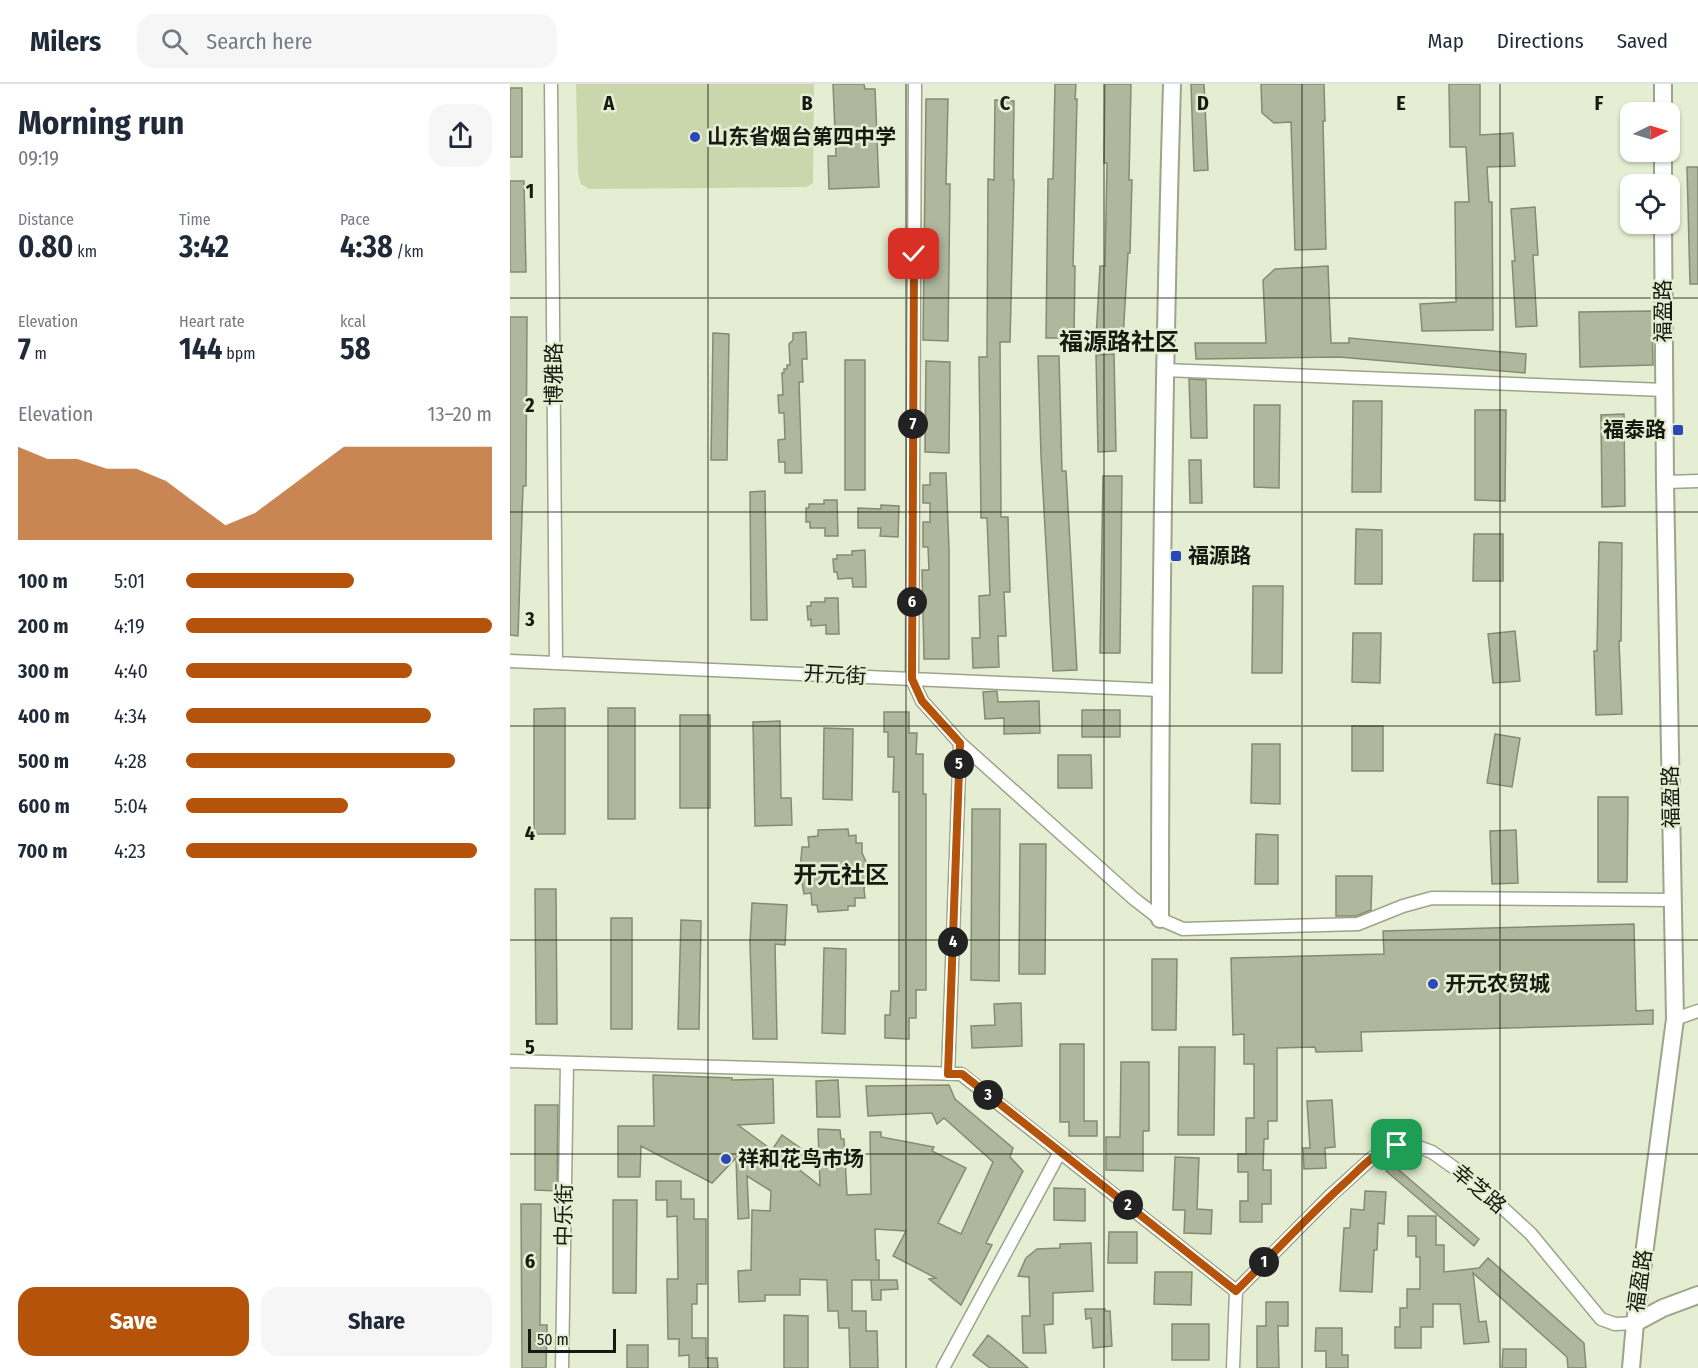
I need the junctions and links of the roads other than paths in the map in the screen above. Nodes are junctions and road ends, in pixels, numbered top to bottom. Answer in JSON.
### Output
{"nodes":[{"id":1,"x":552,"y":84,"type":"edge"},
{"id":2,"x":915,"y":84,"type":"edge"},
{"id":3,"x":1172,"y":84,"type":"edge"},
{"id":4,"x":1663,"y":84,"type":"edge"},
{"id":5,"x":1663,"y":102,"type":"edge"},
{"id":6,"x":1663,"y":234,"type":"edge"},
{"id":7,"x":1164,"y":370,"type":"junction"},
{"id":8,"x":1664,"y":390,"type":"junction"},
{"id":9,"x":1698,"y":481,"type":"edge"},
{"id":10,"x":1665,"y":482,"type":"junction"},
{"id":11,"x":510,"y":661,"type":"edge"},
{"id":12,"x":556,"y":663,"type":"junction"},
{"id":13,"x":912,"y":679,"type":"junction"},
{"id":14,"x":1160,"y":690,"type":"junction"},
{"id":15,"x":960,"y":743,"type":"junction"},
{"id":16,"x":1673,"y":900,"type":"junction"},
{"id":17,"x":1160,"y":919,"type":"junction"},
{"id":18,"x":1698,"y":1011,"type":"edge"},
{"id":19,"x":1675,"y":1019,"type":"junction"},
{"id":20,"x":510,"y":1061,"type":"edge"},
{"id":21,"x":567,"y":1063,"type":"junction"},
{"id":22,"x":948,"y":1074,"type":"junction"},
{"id":23,"x":1060,"y":1152,"type":"junction"},
{"id":24,"x":1236,"y":1291,"type":"junction"},
{"id":25,"x":1698,"y":1295,"type":"edge"},
{"id":26,"x":1635,"y":1323,"type":"junction"},
{"id":27,"x":562,"y":1368,"type":"edge"},
{"id":28,"x":943,"y":1368,"type":"edge"},
{"id":29,"x":1233,"y":1368,"type":"edge"},
{"id":30,"x":1631,"y":1368,"type":"edge"}],
"edges":[{"from":1,"to":12,"type":"street","name":"博雅路"},
{"from":2,"to":13,"type":"street"},
{"from":3,"to":7,"type":"street"},
{"from":4,"to":5,"type":"street"},
{"from":6,"to":8,"type":"street","name":"福盈路"},
{"from":7,"to":8,"type":"street"},
{"from":7,"to":14,"type":"street"},
{"from":8,"to":10,"type":"street","name":"福盈路"},
{"from":9,"to":10,"type":"street"},
{"from":10,"to":16,"type":"street","name":"福盈路"},
{"from":11,"to":12,"type":"street","name":"开元街"},
{"from":12,"to":13,"type":"street","name":"开元街"},
{"from":13,"to":14,"type":"street","name":"开元街"},
{"from":13,"to":15,"type":"street"},
{"from":14,"to":17,"type":"street"},
{"from":15,"to":17,"type":"street"},
{"from":15,"to":22,"type":"street"},
{"from":16,"to":17,"type":"street"},
{"from":16,"to":19,"type":"street","name":"福盈路"},
{"from":18,"to":19,"type":"street"},
{"from":19,"to":26,"type":"street","name":"福盈路"},
{"from":20,"to":21,"type":"street"},
{"from":21,"to":22,"type":"street"},
{"from":21,"to":27,"type":"street","name":"中乐街"},
{"from":22,"to":23,"type":"street"},
{"from":23,"to":24,"type":"street"},
{"from":23,"to":28,"type":"street"},
{"from":24,"to":26,"type":"street","name":"幸芝路"},
{"from":24,"to":29,"type":"street"},
{"from":25,"to":26,"type":"street"},
{"from":26,"to":30,"type":"street","name":"福盈路"}]}
